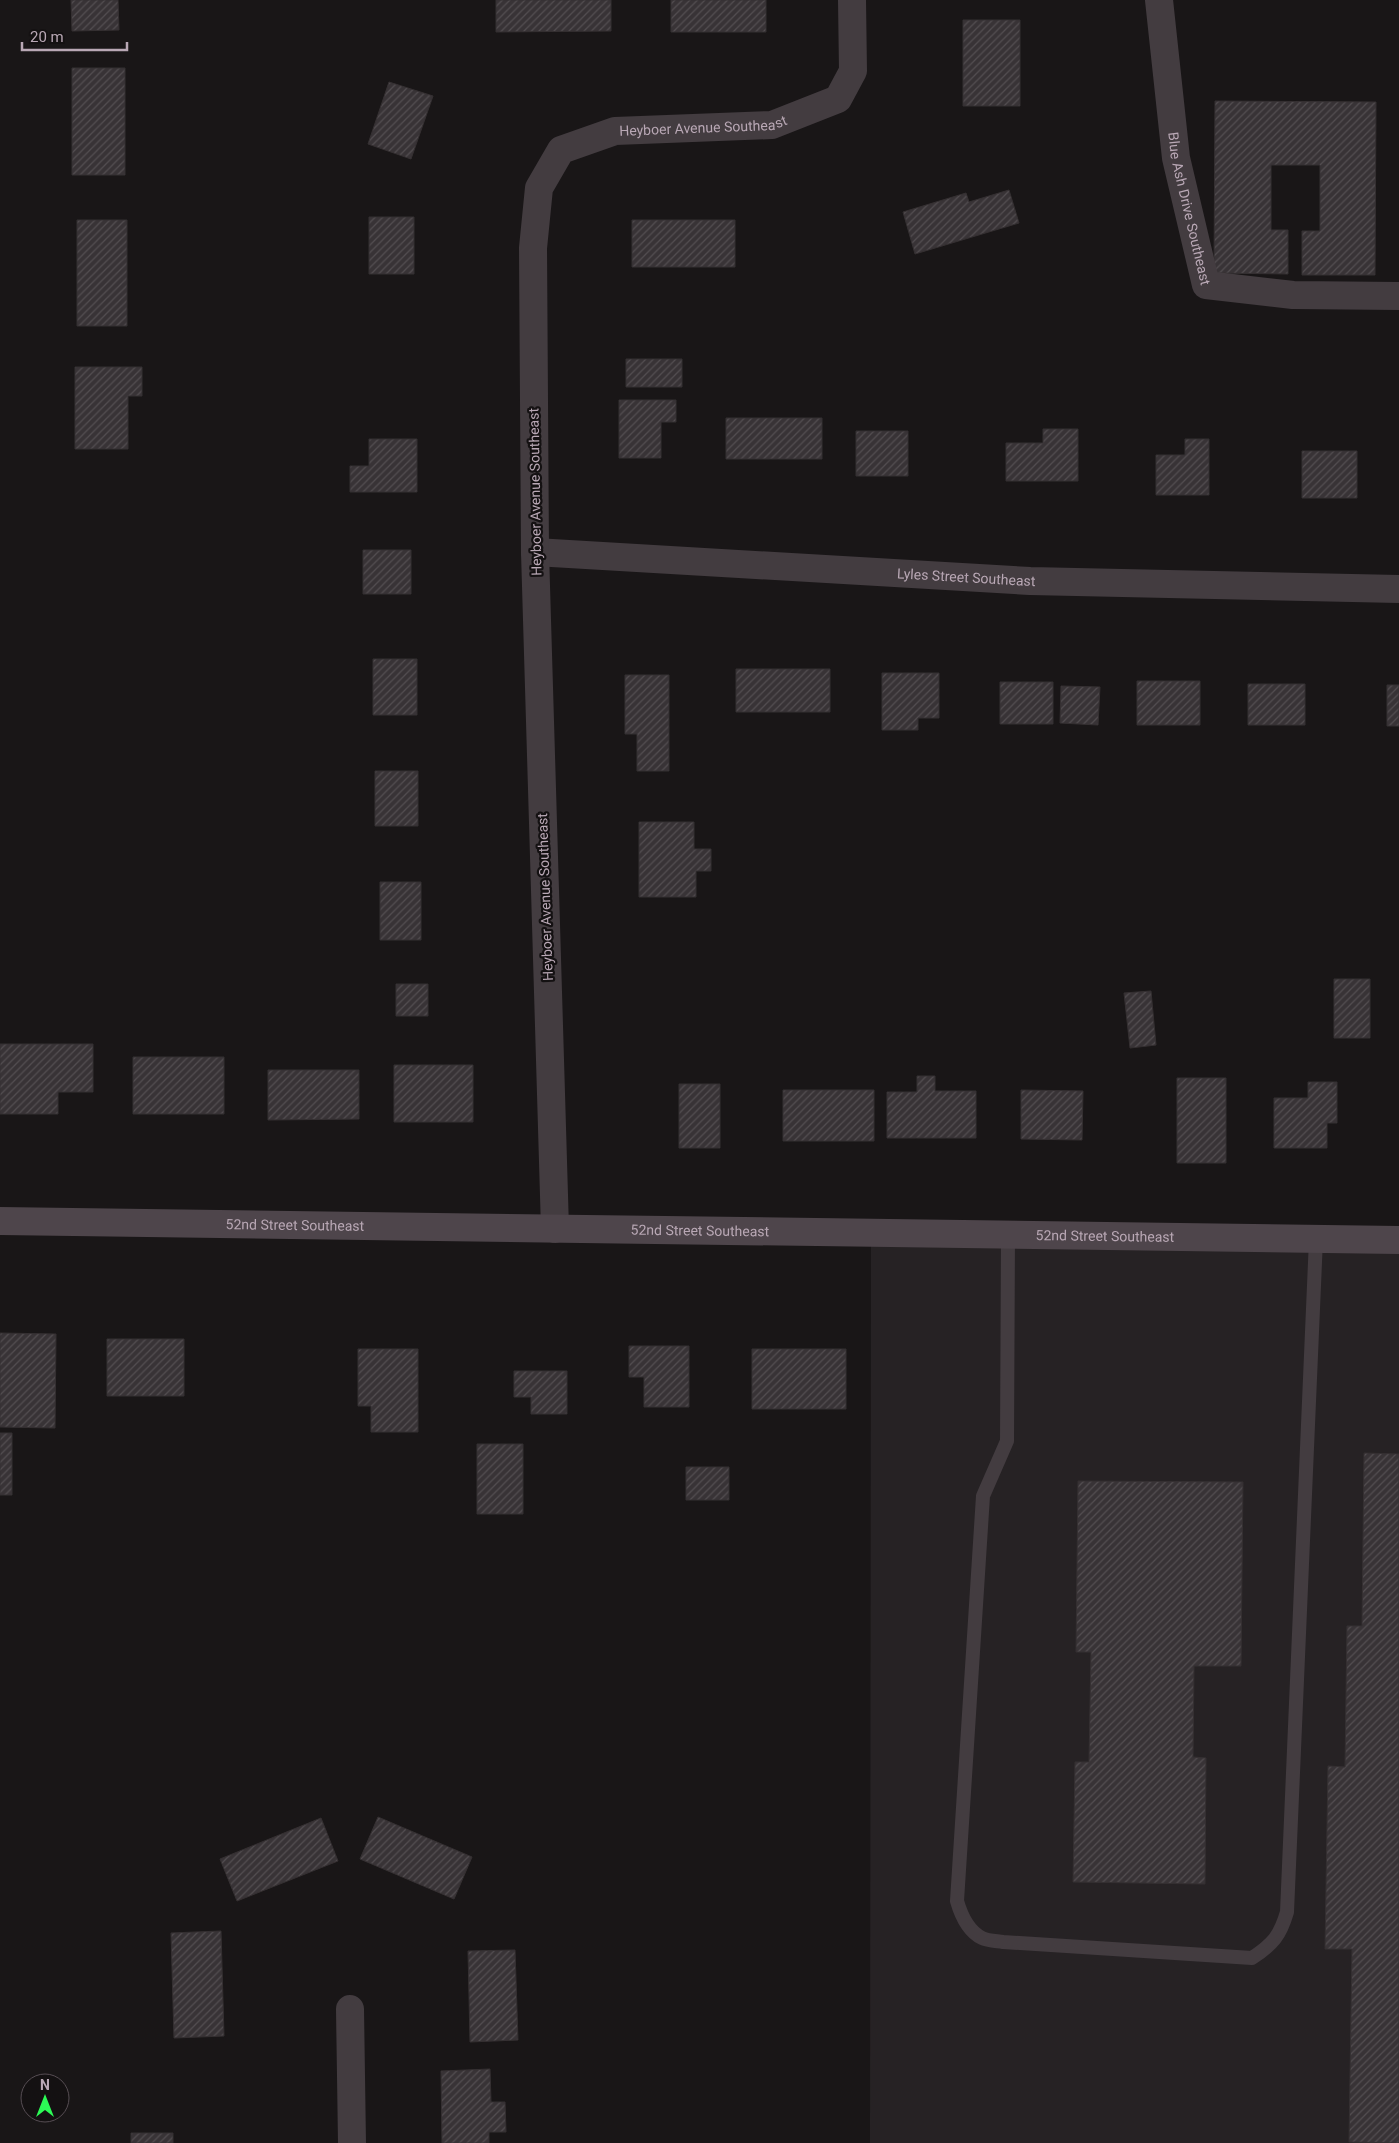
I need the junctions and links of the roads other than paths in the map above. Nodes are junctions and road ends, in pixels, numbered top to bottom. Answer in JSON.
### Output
{"nodes":[{"id":1,"x":852,"y":0,"type":"edge"},
{"id":2,"x":1159,"y":0,"type":"edge"},
{"id":3,"x":1399,"y":296,"type":"edge"},
{"id":4,"x":535,"y":552,"type":"junction"},
{"id":5,"x":1399,"y":589,"type":"edge"},
{"id":6,"x":0,"y":1221,"type":"edge"},
{"id":7,"x":555,"y":1229,"type":"junction"},
{"id":8,"x":1008,"y":1234,"type":"junction"},
{"id":9,"x":1316,"y":1239,"type":"junction"},
{"id":10,"x":1399,"y":1240,"type":"edge"},
{"id":11,"x":350,"y":2009,"type":"dead end"},
{"id":12,"x":352,"y":2143,"type":"edge"}],
"edges":[{"from":1,"to":4,"type":"street","name":"Heyboer Avenue Southeast"},
{"from":2,"to":3,"type":"street","name":"Blue Ash Drive Southeast"},
{"from":4,"to":5,"type":"street","name":"Lyles Street Southeast"},
{"from":4,"to":7,"type":"street","name":"Heyboer Avenue Southeast"},
{"from":6,"to":7,"type":"main road","name":"52nd Street Southeast"},
{"from":7,"to":8,"type":"main road","name":"52nd Street Southeast"},
{"from":8,"to":9,"type":"main road","name":"52nd Street Southeast"},
{"from":8,"to":9,"type":"lane"},
{"from":9,"to":10,"type":"main road","name":"52nd Street Southeast"},
{"from":11,"to":12,"type":"street"}]}
